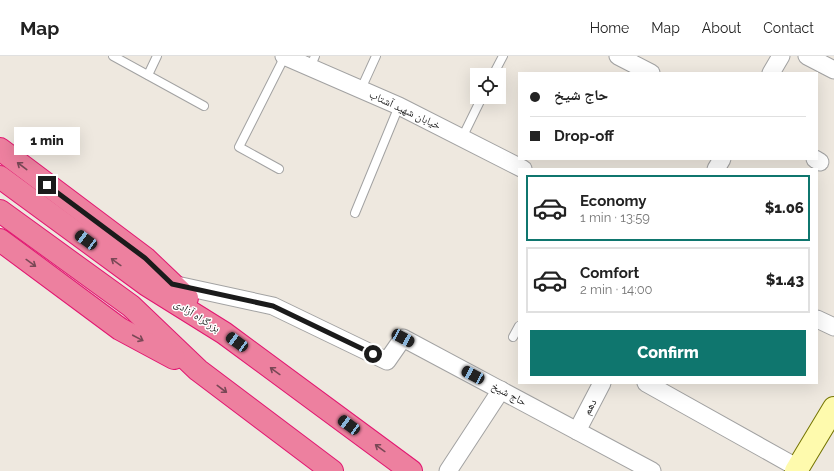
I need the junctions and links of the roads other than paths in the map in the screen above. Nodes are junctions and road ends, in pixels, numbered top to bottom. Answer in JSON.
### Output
{"nodes":[{"id":1,"x":113,"y":56,"type":"edge"},
{"id":2,"x":157,"y":56,"type":"edge"},
{"id":3,"x":284,"y":56,"type":"edge"},
{"id":4,"x":376,"y":56,"type":"edge"},
{"id":5,"x":502,"y":56,"type":"edge"},
{"id":6,"x":618,"y":56,"type":"edge"},
{"id":7,"x":781,"y":56,"type":"edge"},
{"id":8,"x":807,"y":56,"type":"edge"},
{"id":9,"x":312,"y":62,"type":"edge"},
{"id":10,"x":496,"y":68,"type":"edge"},
{"id":11,"x":834,"y":70,"type":"edge"},
{"id":12,"x":649,"y":72,"type":"edge"},
{"id":13,"x":772,"y":72,"type":"edge"},
{"id":14,"x":148,"y":75,"type":"junction"},
{"id":15,"x":361,"y":90,"type":"junction"},
{"id":16,"x":479,"y":104,"type":"edge"},
{"id":17,"x":204,"y":106,"type":"dead end"},
{"id":18,"x":399,"y":106,"type":"junction"},
{"id":19,"x":462,"y":138,"type":"junction"},
{"id":20,"x":0,"y":150,"type":"edge"},
{"id":21,"x":521,"y":168,"type":"edge"},
{"id":22,"x":279,"y":169,"type":"dead end"},
{"id":23,"x":0,"y":177,"type":"edge"},
{"id":24,"x":0,"y":211,"type":"edge"},
{"id":25,"x":355,"y":212,"type":"dead end"},
{"id":26,"x":0,"y":240,"type":"edge"},
{"id":27,"x":172,"y":284,"type":"junction"},
{"id":28,"x":818,"y":319,"type":"edge"},
{"id":29,"x":834,"y":327,"type":"edge"},
{"id":30,"x":518,"y":328,"type":"edge"},
{"id":31,"x":224,"y":333,"type":"junction"},
{"id":32,"x":513,"y":337,"type":"dead end"},
{"id":33,"x":198,"y":370,"type":"junction"},
{"id":34,"x":601,"y":384,"type":"edge"},
{"id":35,"x":648,"y":384,"type":"edge"},
{"id":36,"x":501,"y":390,"type":"junction"},
{"id":37,"x":829,"y":420,"type":"edge"},
{"id":38,"x":577,"y":431,"type":"junction"},
{"id":39,"x":797,"y":469,"type":"edge"},
{"id":40,"x":332,"y":471,"type":"edge"},
{"id":41,"x":411,"y":471,"type":"edge"},
{"id":42,"x":448,"y":471,"type":"edge"},
{"id":43,"x":652,"y":471,"type":"edge"}],
"edges":[{"from":1,"to":14,"type":"lane"},
{"from":2,"to":14,"type":"lane"},
{"from":3,"to":9,"type":"street","name":"خیابان شهید آشتاب"},
{"from":3,"to":22,"type":"lane"},
{"from":4,"to":15,"type":"lane"},
{"from":5,"to":10,"type":"lane"},
{"from":6,"to":12,"type":"street"},
{"from":7,"to":13,"type":"street"},
{"from":8,"to":11,"type":"street"},
{"from":9,"to":15,"type":"street","name":"خیابان شهید آشتاب"},
{"from":14,"to":17,"type":"lane"},
{"from":15,"to":18,"type":"street","name":"خیابان شهید آشتاب"},
{"from":16,"to":19,"type":"lane"},
{"from":18,"to":19,"type":"street","name":"خیابان شهید آشتاب"},
{"from":18,"to":25,"type":"lane"},
{"from":19,"to":21,"type":"street","name":"خیابان شهید آشتاب"},
{"from":27,"to":20,"type":"highway","one_way":true},
{"from":31,"to":23,"type":"highway","name":"بزرگراه آزادی","one_way":true},
{"from":24,"to":33,"type":"highway"},
{"from":26,"to":33,"type":"highway","one_way":true},
{"from":27,"to":31,"type":"highway"},
{"from":27,"to":36,"type":"street","name":"حاج شیخ"},
{"from":28,"to":29,"type":"street"},
{"from":30,"to":32,"type":"lane"},
{"from":41,"to":31,"type":"highway","name":"بزرگراه آزادی","one_way":true},
{"from":33,"to":40,"type":"highway","one_way":true},
{"from":34,"to":38,"type":"street","name":"دهم"},
{"from":35,"to":39,"type":"street"},
{"from":36,"to":38,"type":"street","name":"حاج شیخ"},
{"from":36,"to":42,"type":"street"},
{"from":37,"to":39,"type":"main road"},
{"from":38,"to":43,"type":"street","name":"حاج شیخ"}]}
